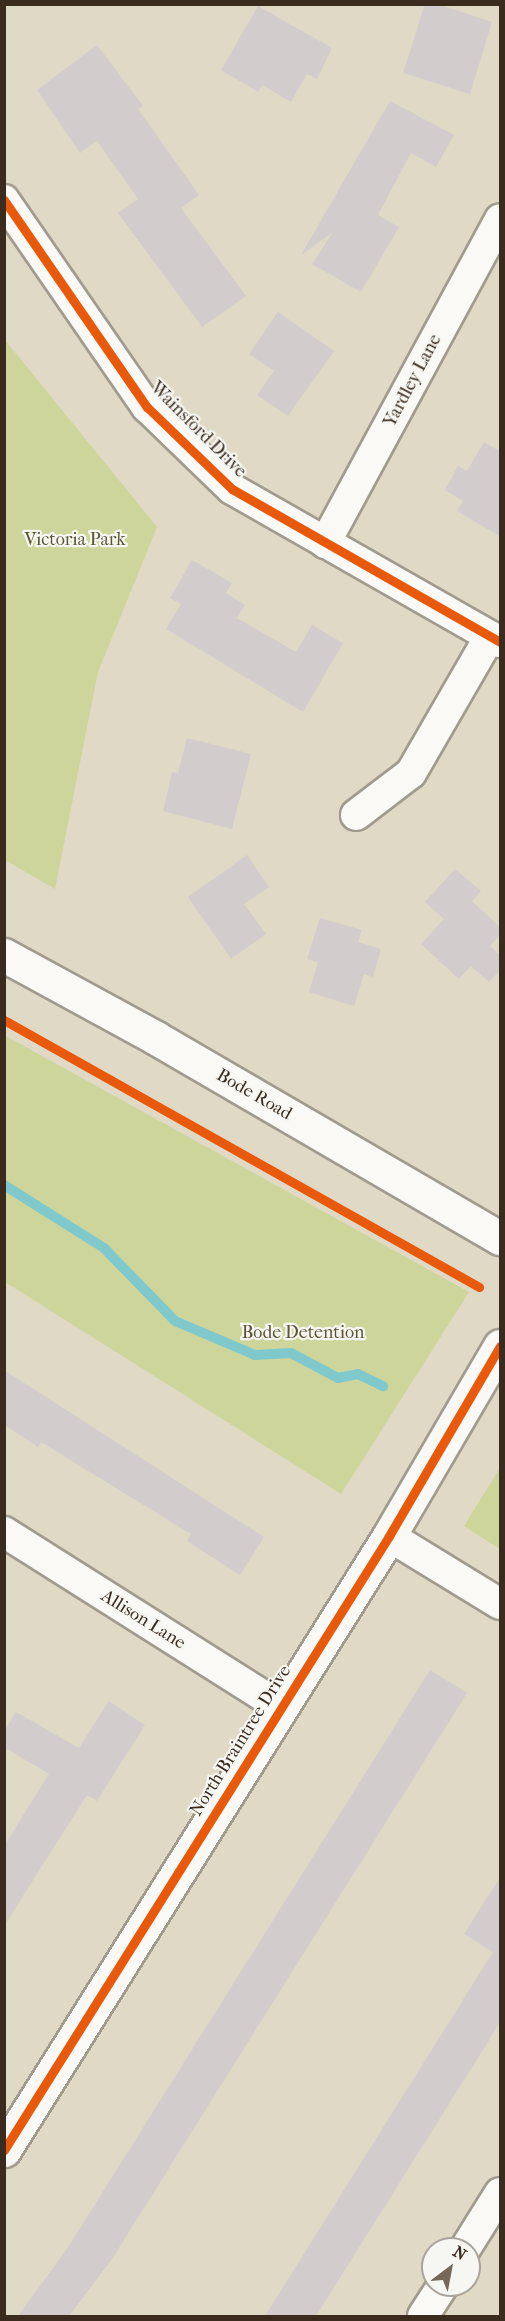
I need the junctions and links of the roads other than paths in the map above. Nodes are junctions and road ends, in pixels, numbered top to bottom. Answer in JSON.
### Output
{"nodes":[{"id":1,"x":4,"y":200,"type":"edge"},
{"id":2,"x":501,"y":219,"type":"edge"},
{"id":3,"x":325,"y":543,"type":"junction"},
{"id":4,"x":495,"y":639,"type":"edge"},
{"id":5,"x":356,"y":815,"type":"dead end"},
{"id":6,"x":4,"y":955,"type":"edge"},
{"id":7,"x":501,"y":1238,"type":"edge"},
{"id":8,"x":501,"y":1346,"type":"edge"},
{"id":9,"x":4,"y":1532,"type":"edge"},
{"id":10,"x":389,"y":1536,"type":"junction"},
{"id":11,"x":501,"y":1604,"type":"edge"},
{"id":12,"x":281,"y":1707,"type":"junction"},
{"id":13,"x":4,"y":2150,"type":"edge"},
{"id":14,"x":501,"y":2193,"type":"edge"},
{"id":15,"x":473,"y":2237,"type":"edge"},
{"id":16,"x":435,"y":2297,"type":"edge"},
{"id":17,"x":423,"y":2316,"type":"edge"}],
"edges":[{"from":1,"to":3,"type":"street","name":"Wainsford Drive"},
{"from":2,"to":3,"type":"street","name":"Yardley Lane"},
{"from":3,"to":4,"type":"street","name":"Wainsford Drive"},
{"from":4,"to":5,"type":"street","name":"Wainsford Drive"},
{"from":6,"to":7,"type":"street","name":"Bode Road"},
{"from":8,"to":10,"type":"street","name":"North Braintree Drive"},
{"from":9,"to":12,"type":"street","name":"Allison Lane"},
{"from":10,"to":11,"type":"street"},
{"from":10,"to":12,"type":"street","name":"North Braintree Drive"},
{"from":12,"to":13,"type":"street","name":"North Braintree Drive"},
{"from":14,"to":15,"type":"street"},
{"from":16,"to":17,"type":"street"}]}
